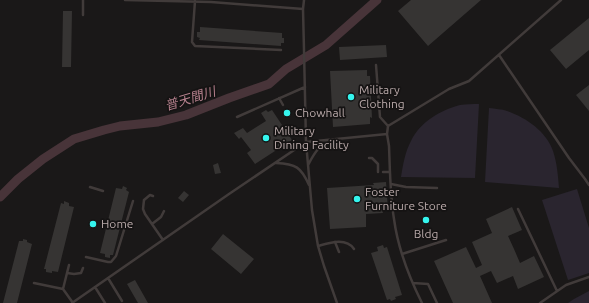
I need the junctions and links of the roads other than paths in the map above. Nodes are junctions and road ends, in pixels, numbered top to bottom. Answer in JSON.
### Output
{"nodes":[{"id":1,"x":83,"y":0,"type":"edge"},
{"id":2,"x":125,"y":0,"type":"edge"},
{"id":3,"x":133,"y":0,"type":"edge"},
{"id":4,"x":175,"y":0,"type":"edge"},
{"id":5,"x":304,"y":0,"type":"edge"},
{"id":6,"x":561,"y":0,"type":"edge"},
{"id":7,"x":195,"y":1,"type":"junction"},
{"id":8,"x":211,"y":1,"type":"edge"},
{"id":9,"x":303,"y":9,"type":"junction"},
{"id":10,"x":83,"y":15,"type":"dead end"},
{"id":11,"x":281,"y":50,"type":"dead end"},
{"id":12,"x":499,"y":55,"type":"junction"},
{"id":13,"x":376,"y":65,"type":"dead end"},
{"id":14,"x":305,"y":87,"type":"junction"},
{"id":15,"x":279,"y":98,"type":"junction"},
{"id":16,"x":283,"y":105,"type":"dead end"},
{"id":17,"x":237,"y":117,"type":"dead end"},
{"id":18,"x":388,"y":126,"type":"junction"},
{"id":19,"x":387,"y":134,"type":"junction"},
{"id":20,"x":334,"y":140,"type":"junction"},
{"id":21,"x":306,"y":142,"type":"junction"},
{"id":22,"x":369,"y":158,"type":"dead end"},
{"id":23,"x":275,"y":163,"type":"junction"},
{"id":24,"x":308,"y":165,"type":"junction"},
{"id":25,"x":378,"y":172,"type":"dead end"},
{"id":26,"x":383,"y":172,"type":"dead end"},
{"id":27,"x":390,"y":172,"type":"junction"},
{"id":28,"x":391,"y":184,"type":"junction"},
{"id":29,"x":589,"y":185,"type":"edge"},
{"id":30,"x":90,"y":187,"type":"dead end"},
{"id":31,"x":310,"y":187,"type":"junction"},
{"id":32,"x":437,"y":188,"type":"dead end"},
{"id":33,"x":103,"y":191,"type":"dead end"},
{"id":34,"x":153,"y":196,"type":"dead end"},
{"id":35,"x":133,"y":201,"type":"dead end"},
{"id":36,"x":518,"y":209,"type":"dead end"},
{"id":37,"x":164,"y":211,"type":"dead end"},
{"id":38,"x":152,"y":224,"type":"junction"},
{"id":39,"x":164,"y":240,"type":"junction"},
{"id":40,"x":446,"y":240,"type":"dead end"},
{"id":41,"x":335,"y":242,"type":"junction"},
{"id":42,"x":318,"y":246,"type":"junction"},
{"id":43,"x":354,"y":249,"type":"dead end"},
{"id":44,"x":339,"y":252,"type":"dead end"},
{"id":45,"x":402,"y":254,"type":"junction"},
{"id":46,"x":86,"y":258,"type":"dead end"},
{"id":47,"x":69,"y":265,"type":"dead end"},
{"id":48,"x":83,"y":268,"type":"dead end"},
{"id":49,"x":67,"y":273,"type":"junction"},
{"id":50,"x":589,"y":277,"type":"edge"},
{"id":51,"x":108,"y":278,"type":"junction"},
{"id":52,"x":412,"y":282,"type":"junction"},
{"id":53,"x":34,"y":283,"type":"dead end"},
{"id":54,"x":95,"y":287,"type":"junction"},
{"id":55,"x":63,"y":289,"type":"junction"},
{"id":56,"x":557,"y":291,"type":"junction"},
{"id":57,"x":122,"y":301,"type":"dead end"},
{"id":58,"x":72,"y":303,"type":"edge"},
{"id":59,"x":105,"y":303,"type":"edge"},
{"id":60,"x":337,"y":303,"type":"edge"},
{"id":61,"x":422,"y":303,"type":"edge"},
{"id":62,"x":436,"y":303,"type":"edge"},
{"id":63,"x":540,"y":303,"type":"edge"}],
"edges":[{"from":1,"to":10,"type":"lane"},
{"from":2,"to":3,"type":"lane"},
{"from":3,"to":4,"type":"lane"},
{"from":4,"to":7,"type":"lane"},
{"from":5,"to":9,"type":"lane"},
{"from":6,"to":12,"type":"lane"},
{"from":7,"to":8,"type":"lane"},
{"from":7,"to":11,"type":"lane"},
{"from":8,"to":9,"type":"lane"},
{"from":9,"to":14,"type":"lane"},
{"from":12,"to":18,"type":"lane"},
{"from":12,"to":29,"type":"lane"},
{"from":13,"to":18,"type":"lane"},
{"from":14,"to":15,"type":"lane"},
{"from":14,"to":21,"type":"lane"},
{"from":15,"to":16,"type":"lane"},
{"from":15,"to":17,"type":"lane"},
{"from":18,"to":19,"type":"lane"},
{"from":19,"to":20,"type":"lane"},
{"from":19,"to":27,"type":"lane"},
{"from":20,"to":21,"type":"lane"},
{"from":20,"to":24,"type":"lane"},
{"from":21,"to":23,"type":"lane"},
{"from":21,"to":24,"type":"lane"},
{"from":22,"to":25,"type":"lane"},
{"from":23,"to":31,"type":"lane"},
{"from":23,"to":39,"type":"lane"},
{"from":24,"to":31,"type":"lane"},
{"from":26,"to":27,"type":"lane"},
{"from":27,"to":28,"type":"lane"},
{"from":28,"to":32,"type":"lane"},
{"from":28,"to":45,"type":"lane"},
{"from":30,"to":33,"type":"lane"},
{"from":31,"to":42,"type":"lane"},
{"from":34,"to":38,"type":"lane"},
{"from":35,"to":46,"type":"lane"},
{"from":36,"to":56,"type":"lane"},
{"from":37,"to":38,"type":"lane"},
{"from":38,"to":39,"type":"lane"},
{"from":39,"to":51,"type":"lane"},
{"from":40,"to":45,"type":"lane"},
{"from":41,"to":42,"type":"lane"},
{"from":41,"to":43,"type":"lane"},
{"from":41,"to":44,"type":"lane"},
{"from":42,"to":60,"type":"lane"},
{"from":45,"to":52,"type":"lane"},
{"from":47,"to":49,"type":"lane"},
{"from":48,"to":49,"type":"lane"},
{"from":49,"to":55,"type":"lane"},
{"from":50,"to":56,"type":"lane"},
{"from":51,"to":54,"type":"lane"},
{"from":51,"to":57,"type":"lane"},
{"from":52,"to":61,"type":"lane"},
{"from":52,"to":62,"type":"lane"},
{"from":53,"to":55,"type":"lane"},
{"from":54,"to":58,"type":"lane"},
{"from":54,"to":59,"type":"lane"},
{"from":55,"to":58,"type":"lane"},
{"from":56,"to":63,"type":"lane"}]}
